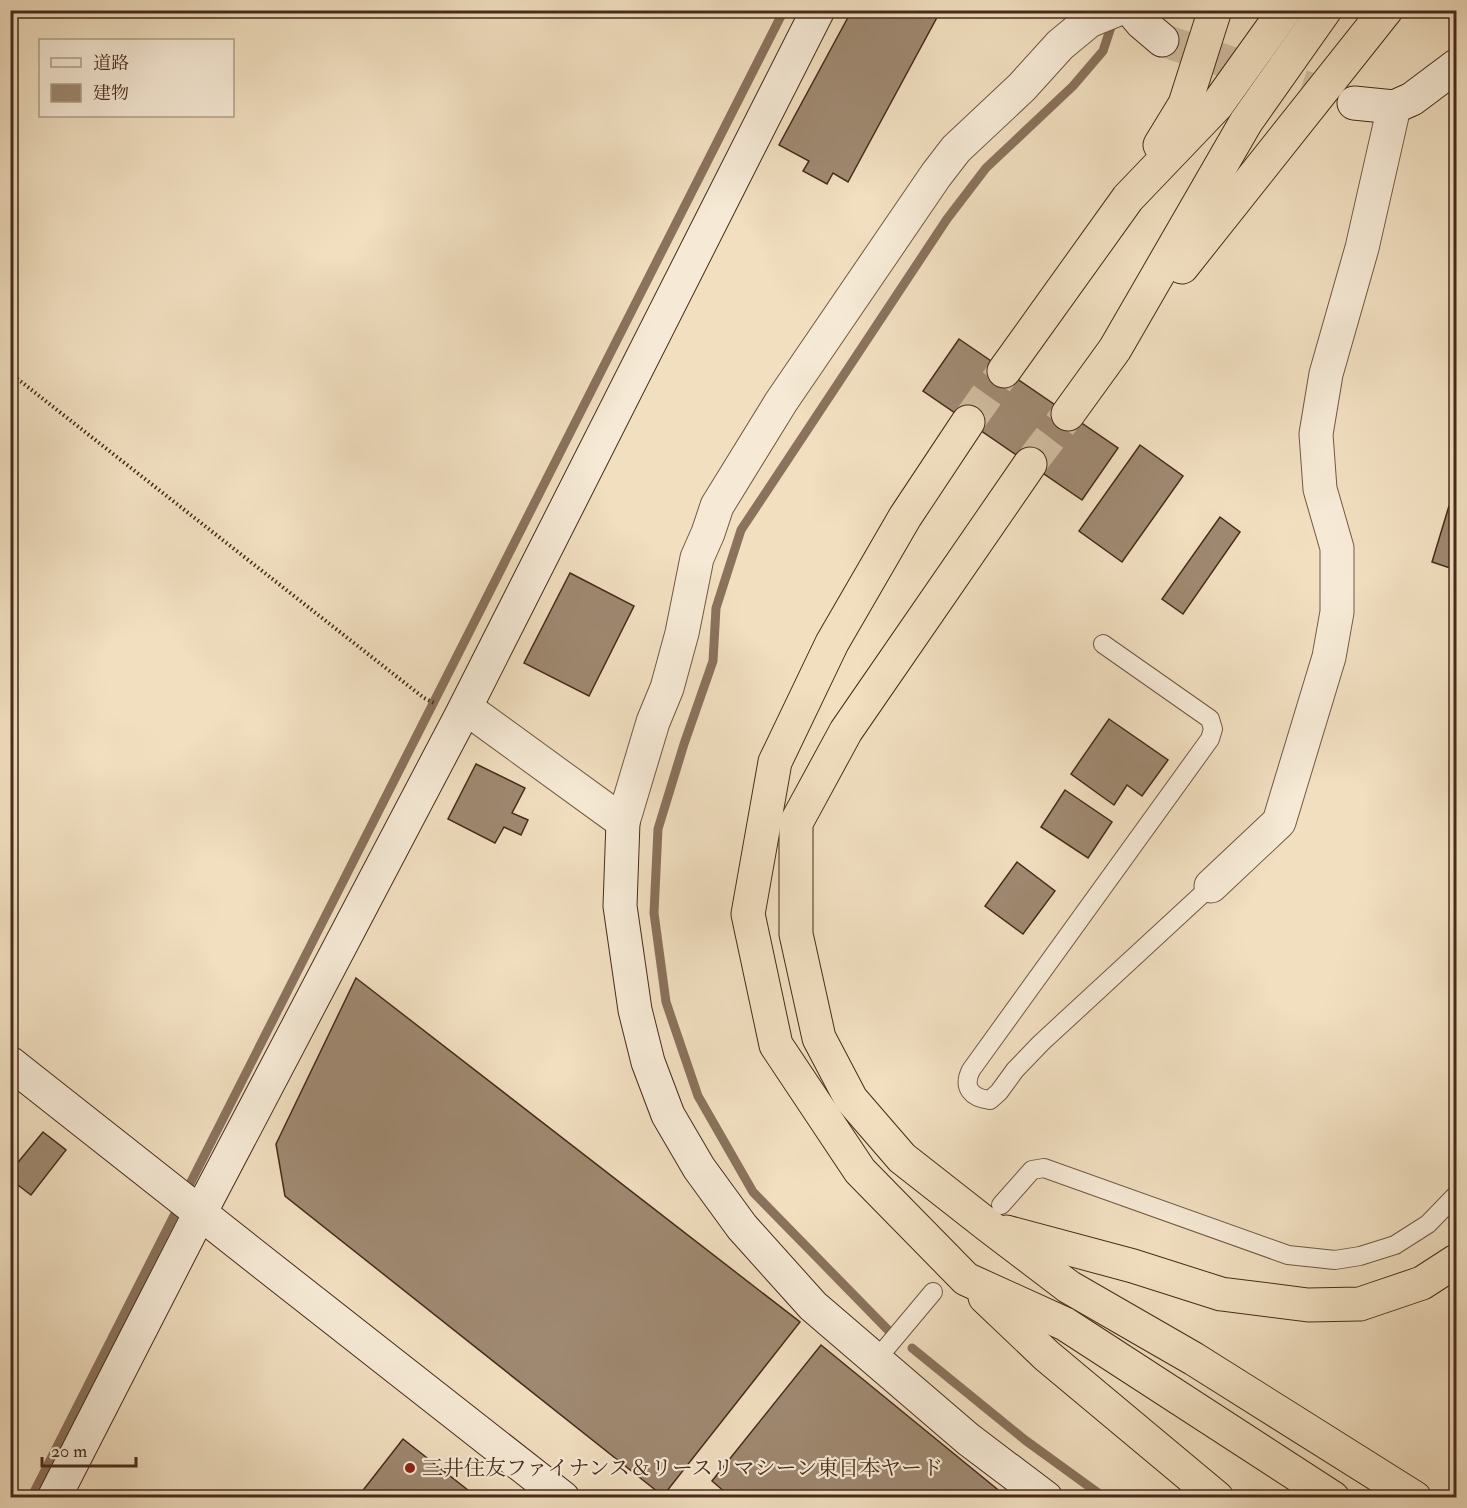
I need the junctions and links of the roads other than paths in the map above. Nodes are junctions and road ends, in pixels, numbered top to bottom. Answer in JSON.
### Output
{"nodes":[{"id":1,"x":818,"y":10,"type":"edge"},
{"id":2,"x":1116,"y":10,"type":"edge"},
{"id":3,"x":1131,"y":10,"type":"edge"},
{"id":4,"x":1215,"y":10,"type":"edge"},
{"id":5,"x":1285,"y":10,"type":"edge"},
{"id":6,"x":1325,"y":10,"type":"edge"},
{"id":7,"x":1386,"y":10,"type":"edge"},
{"id":8,"x":1162,"y":40,"type":"tunnel mouth"},
{"id":9,"x":1456,"y":66,"type":"edge"},
{"id":10,"x":1354,"y":103,"type":"tunnel mouth"},
{"id":11,"x":1394,"y":107,"type":"junction"},
{"id":12,"x":1128,"y":198,"type":"junction"},
{"id":13,"x":1115,"y":349,"type":"junction"},
{"id":14,"x":1004,"y":370,"type":"tunnel mouth"},
{"id":15,"x":1068,"y":414,"type":"tunnel mouth"},
{"id":16,"x":968,"y":422,"type":"tunnel mouth"},
{"id":17,"x":1030,"y":464,"type":"tunnel mouth"},
{"id":18,"x":1103,"y":644,"type":"dead end"},
{"id":19,"x":464,"y":712,"type":"junction"},
{"id":20,"x":622,"y":822,"type":"junction"},
{"id":21,"x":1211,"y":886,"type":"joint"},
{"id":22,"x":10,"y":1063,"type":"edge"},
{"id":23,"x":1456,"y":1195,"type":"edge"},
{"id":24,"x":200,"y":1213,"type":"junction"},
{"id":25,"x":996,"y":1216,"type":"junction"},
{"id":26,"x":1456,"y":1261,"type":"edge"},
{"id":27,"x":966,"y":1279,"type":"junction"},
{"id":28,"x":933,"y":1292,"type":"dead end"},
{"id":29,"x":876,"y":1360,"type":"junction"},
{"id":30,"x":54,"y":1497,"type":"edge"},
{"id":31,"x":562,"y":1497,"type":"edge"},
{"id":32,"x":1046,"y":1497,"type":"edge"},
{"id":33,"x":1217,"y":1497,"type":"edge"},
{"id":34,"x":1334,"y":1497,"type":"edge"},
{"id":35,"x":1414,"y":1497,"type":"edge"}],
"edges":[{"from":1,"to":19,"type":"street"},
{"from":2,"to":20,"type":"street"},
{"from":3,"to":8,"type":"street"},
{"from":4,"to":12,"type":"highway"},
{"from":5,"to":12,"type":"highway"},
{"from":6,"to":13,"type":"highway"},
{"from":7,"to":13,"type":"highway"},
{"from":9,"to":11,"type":"street"},
{"from":10,"to":11,"type":"street"},
{"from":11,"to":21,"type":"street"},
{"from":12,"to":14,"type":"highway"},
{"from":13,"to":15,"type":"highway"},
{"from":16,"to":27,"type":"highway"},
{"from":17,"to":25,"type":"highway"},
{"from":18,"to":21,"type":"lane"},
{"from":19,"to":20,"type":"street"},
{"from":19,"to":24,"type":"street"},
{"from":20,"to":29,"type":"street"},
{"from":22,"to":24,"type":"street"},
{"from":23,"to":25,"type":"lane"},
{"from":24,"to":30,"type":"street"},
{"from":24,"to":31,"type":"street"},
{"from":25,"to":26,"type":"highway"},
{"from":25,"to":35,"type":"highway"},
{"from":27,"to":33,"type":"highway"},
{"from":27,"to":34,"type":"highway"},
{"from":28,"to":29,"type":"lane"},
{"from":29,"to":32,"type":"street"}]}
